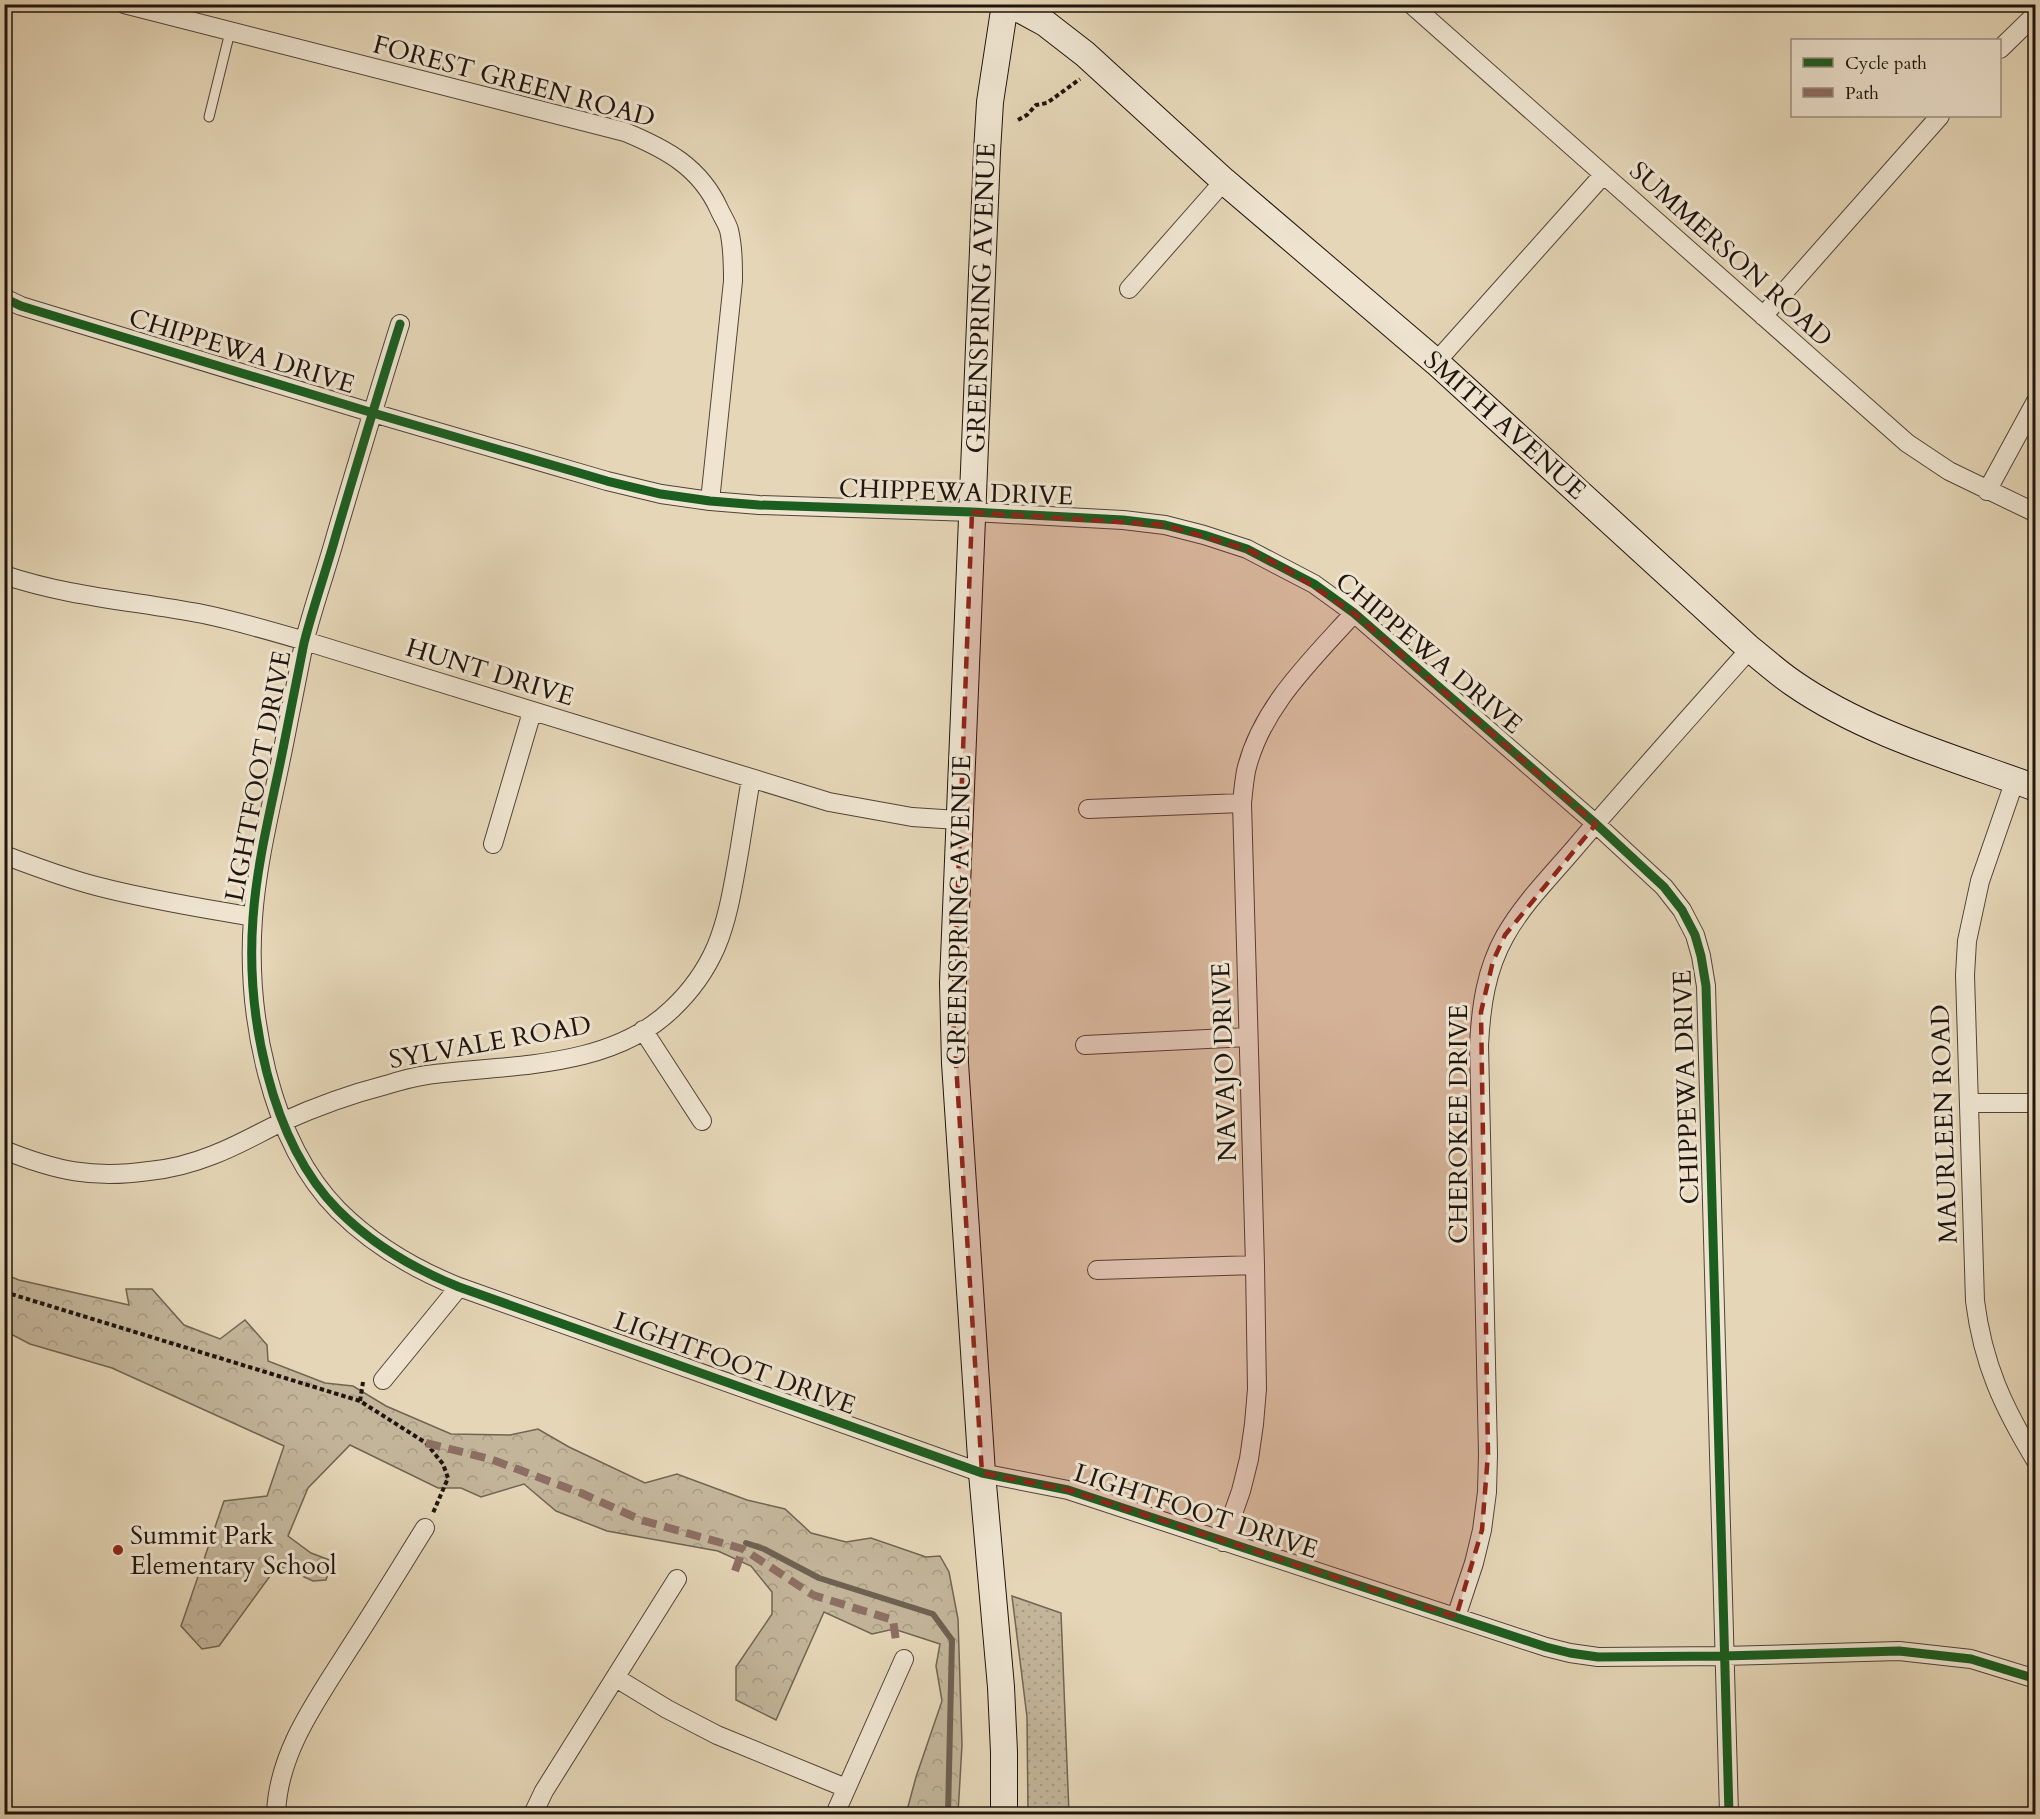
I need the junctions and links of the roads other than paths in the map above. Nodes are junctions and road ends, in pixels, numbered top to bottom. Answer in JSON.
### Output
{"nodes":[{"id":1,"x":124,"y":4,"type":"edge"},
{"id":2,"x":1007,"y":4,"type":"edge"},
{"id":3,"x":1411,"y":4,"type":"edge"},
{"id":4,"x":2036,"y":14,"type":"edge"},
{"id":5,"x":230,"y":32,"type":"junction"},
{"id":6,"x":2001,"y":48,"type":"edge"},
{"id":7,"x":209,"y":117,"type":"dead end"},
{"id":8,"x":1939,"y":117,"type":"edge"},
{"id":9,"x":1603,"y":175,"type":"junction"},
{"id":10,"x":1224,"y":181,"type":"junction"},
{"id":11,"x":1129,"y":289,"type":"dead end"},
{"id":12,"x":4,"y":298,"type":"edge"},
{"id":13,"x":1763,"y":316,"type":"junction"},
{"id":14,"x":400,"y":324,"type":"dead end"},
{"id":15,"x":1436,"y":362,"type":"junction"},
{"id":16,"x":2036,"y":401,"type":"edge"},
{"id":17,"x":373,"y":413,"type":"junction"},
{"id":18,"x":1987,"y":491,"type":"junction"},
{"id":19,"x":710,"y":501,"type":"junction"},
{"id":20,"x":972,"y":512,"type":"junction"},
{"id":21,"x":2036,"y":513,"type":"edge"},
{"id":22,"x":4,"y":575,"type":"edge"},
{"id":23,"x":1354,"y":613,"type":"junction"},
{"id":24,"x":305,"y":641,"type":"junction"},
{"id":25,"x":1750,"y":649,"type":"junction"},
{"id":26,"x":532,"y":712,"type":"junction"},
{"id":27,"x":751,"y":779,"type":"junction"},
{"id":28,"x":2025,"y":784,"type":"edge"},
{"id":29,"x":1242,"y":803,"type":"junction"},
{"id":30,"x":1088,"y":809,"type":"dead end"},
{"id":31,"x":958,"y":820,"type":"junction"},
{"id":32,"x":1596,"y":824,"type":"junction"},
{"id":33,"x":493,"y":844,"type":"dead end"},
{"id":34,"x":4,"y":855,"type":"edge"},
{"id":35,"x":253,"y":917,"type":"junction"},
{"id":36,"x":643,"y":1030,"type":"junction"},
{"id":37,"x":1248,"y":1037,"type":"junction"},
{"id":38,"x":1085,"y":1045,"type":"dead end"},
{"id":39,"x":1969,"y":1103,"type":"junction"},
{"id":40,"x":2036,"y":1103,"type":"edge"},
{"id":41,"x":702,"y":1121,"type":"dead end"},
{"id":42,"x":283,"y":1122,"type":"junction"},
{"id":43,"x":4,"y":1150,"type":"edge"},
{"id":44,"x":1255,"y":1265,"type":"junction"},
{"id":45,"x":1097,"y":1270,"type":"dead end"},
{"id":46,"x":459,"y":1287,"type":"junction"},
{"id":47,"x":383,"y":1380,"type":"dead end"},
{"id":48,"x":2035,"y":1460,"type":"edge"},
{"id":49,"x":982,"y":1473,"type":"junction"},
{"id":50,"x":425,"y":1528,"type":"road end"},
{"id":51,"x":1223,"y":1542,"type":"junction"},
{"id":52,"x":677,"y":1579,"type":"dead end"},
{"id":53,"x":1456,"y":1617,"type":"junction"},
{"id":54,"x":1723,"y":1656,"type":"junction"},
{"id":55,"x":904,"y":1659,"type":"dead end"},
{"id":56,"x":616,"y":1678,"type":"junction"},
{"id":57,"x":2036,"y":1678,"type":"edge"},
{"id":58,"x":846,"y":1788,"type":"junction"},
{"id":59,"x":276,"y":1815,"type":"edge"},
{"id":60,"x":533,"y":1815,"type":"edge"},
{"id":61,"x":835,"y":1815,"type":"edge"},
{"id":62,"x":1004,"y":1815,"type":"edge"},
{"id":63,"x":1729,"y":1815,"type":"edge"}],
"edges":[{"from":1,"to":5,"type":"street","name":"FOREST GREEN ROAD"},
{"from":2,"to":10,"type":"main road","name":"SMITH AVENUE"},
{"from":2,"to":20,"type":"main road","name":"GREENSPRING AVENUE"},
{"from":3,"to":9,"type":"street","name":"SUMMERSON ROAD"},
{"from":4,"to":6,"type":"street"},
{"from":5,"to":7,"type":"lane"},
{"from":5,"to":19,"type":"street","name":"FOREST GREEN ROAD"},
{"from":8,"to":13,"type":"street"},
{"from":9,"to":13,"type":"street","name":"SUMMERSON ROAD"},
{"from":9,"to":15,"type":"street"},
{"from":10,"to":11,"type":"street"},
{"from":10,"to":15,"type":"main road","name":"SMITH AVENUE"},
{"from":12,"to":17,"type":"street","name":"CHIPPEWA DRIVE"},
{"from":13,"to":18,"type":"street","name":"SUMMERSON ROAD"},
{"from":14,"to":17,"type":"street","name":"LIGHTFOOT DRIVE"},
{"from":15,"to":25,"type":"main road","name":"SMITH AVENUE"},
{"from":16,"to":18,"type":"street"},
{"from":17,"to":19,"type":"street","name":"CHIPPEWA DRIVE"},
{"from":17,"to":24,"type":"street","name":"LIGHTFOOT DRIVE"},
{"from":18,"to":21,"type":"street","name":"SUMMERSON ROAD"},
{"from":19,"to":20,"type":"street","name":"CHIPPEWA DRIVE"},
{"from":20,"to":23,"type":"street","name":"CHIPPEWA DRIVE"},
{"from":20,"to":31,"type":"main road","name":"GREENSPRING AVENUE"},
{"from":22,"to":24,"type":"street","name":"HUNT DRIVE"},
{"from":23,"to":29,"type":"street","name":"NAVAJO DRIVE"},
{"from":23,"to":32,"type":"street","name":"CHIPPEWA DRIVE"},
{"from":24,"to":26,"type":"street","name":"HUNT DRIVE"},
{"from":24,"to":35,"type":"street","name":"LIGHTFOOT DRIVE"},
{"from":25,"to":28,"type":"main road","name":"SMITH AVENUE"},
{"from":25,"to":32,"type":"street","name":"CHEROKEE DRIVE"},
{"from":26,"to":27,"type":"street","name":"HUNT DRIVE"},
{"from":26,"to":33,"type":"street"},
{"from":27,"to":31,"type":"street","name":"HUNT DRIVE"},
{"from":27,"to":36,"type":"street","name":"SYLVALE ROAD"},
{"from":28,"to":39,"type":"street","name":"MAURLEEN ROAD"},
{"from":29,"to":30,"type":"street"},
{"from":29,"to":37,"type":"street","name":"NAVAJO DRIVE"},
{"from":31,"to":49,"type":"main road","name":"GREENSPRING AVENUE"},
{"from":32,"to":53,"type":"street","name":"CHEROKEE DRIVE"},
{"from":32,"to":54,"type":"street","name":"CHIPPEWA DRIVE"},
{"from":34,"to":35,"type":"street"},
{"from":35,"to":42,"type":"street","name":"LIGHTFOOT DRIVE"},
{"from":36,"to":41,"type":"street"},
{"from":36,"to":42,"type":"street","name":"SYLVALE ROAD"},
{"from":37,"to":38,"type":"street"},
{"from":37,"to":44,"type":"street","name":"NAVAJO DRIVE"},
{"from":39,"to":40,"type":"street"},
{"from":39,"to":48,"type":"street","name":"MAURLEEN ROAD"},
{"from":42,"to":43,"type":"street","name":"SYLVALE ROAD"},
{"from":42,"to":46,"type":"street","name":"LIGHTFOOT DRIVE"},
{"from":44,"to":45,"type":"street"},
{"from":44,"to":51,"type":"street","name":"NAVAJO DRIVE"},
{"from":46,"to":47,"type":"street"},
{"from":46,"to":49,"type":"street","name":"LIGHTFOOT DRIVE"},
{"from":49,"to":51,"type":"street","name":"LIGHTFOOT DRIVE"},
{"from":49,"to":62,"type":"main road","name":"GREENSPRING AVENUE"},
{"from":50,"to":59,"type":"street"},
{"from":51,"to":53,"type":"street","name":"LIGHTFOOT DRIVE"},
{"from":52,"to":56,"type":"street"},
{"from":53,"to":54,"type":"street","name":"LIGHTFOOT DRIVE"},
{"from":54,"to":57,"type":"street","name":"LIGHTFOOT DRIVE"},
{"from":54,"to":63,"type":"street","name":"CHIPPEWA DRIVE"},
{"from":55,"to":58,"type":"street"},
{"from":56,"to":58,"type":"street"},
{"from":56,"to":60,"type":"street"},
{"from":58,"to":61,"type":"street"}]}
